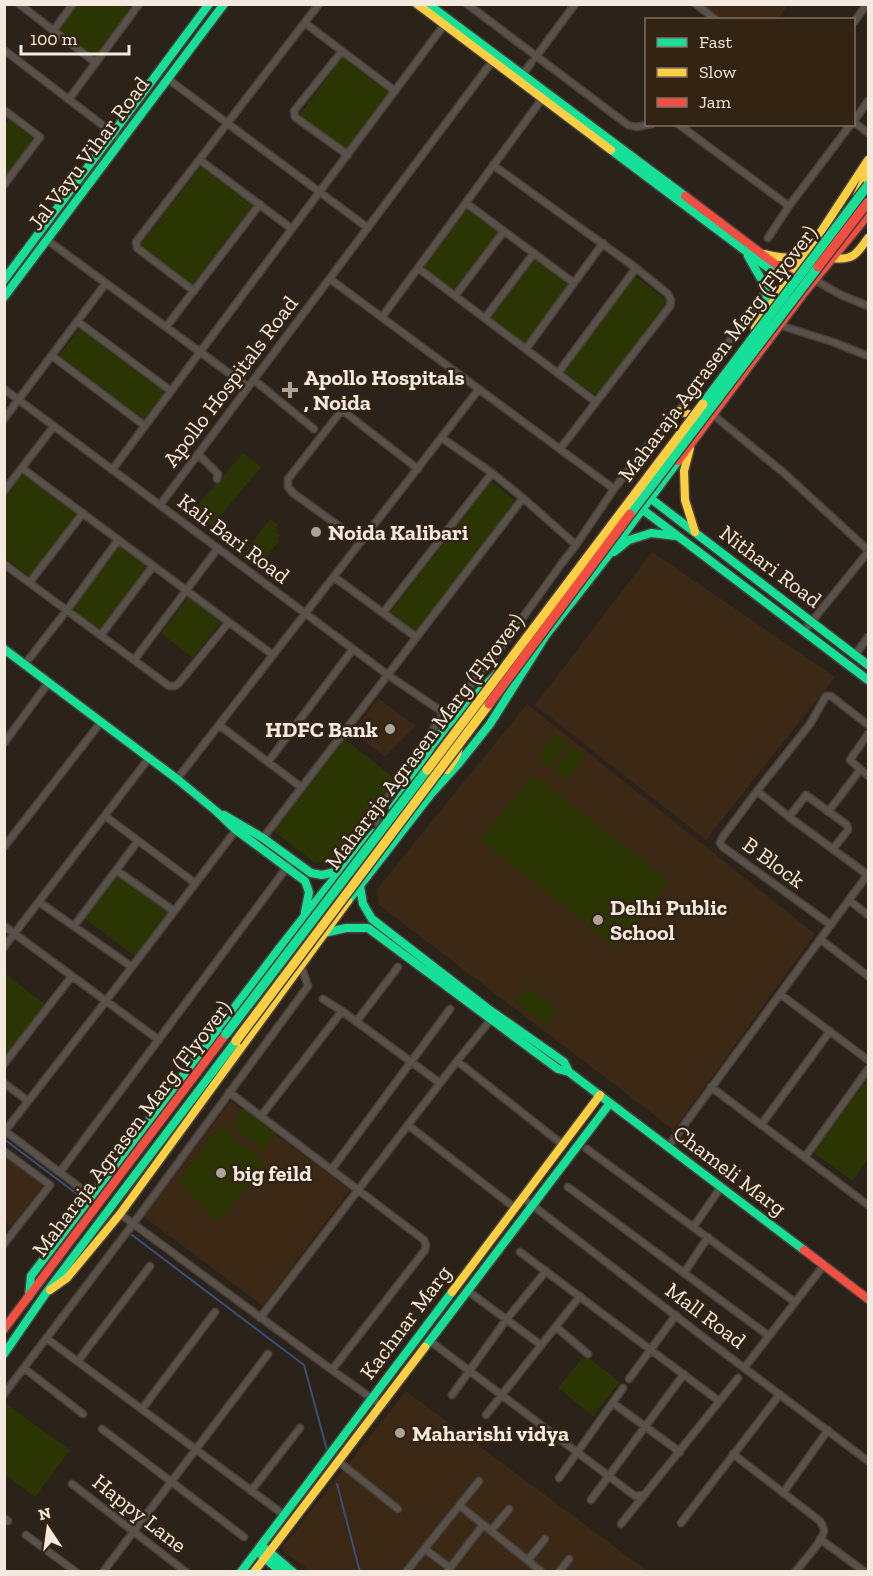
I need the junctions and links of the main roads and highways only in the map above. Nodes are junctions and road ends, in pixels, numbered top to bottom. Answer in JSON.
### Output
{"nodes":[{"id":1,"x":209,"y":4,"type":"edge"},
{"id":2,"x":224,"y":4,"type":"edge"},
{"id":3,"x":417,"y":4,"type":"edge"},
{"id":4,"x":428,"y":4,"type":"edge"},
{"id":5,"x":494,"y":58,"type":"junction"},
{"id":6,"x":520,"y":78,"type":"junction"},
{"id":7,"x":118,"y":136,"type":"junction"},
{"id":8,"x":868,"y":160,"type":"edge"},
{"id":9,"x":868,"y":172,"type":"edge"},
{"id":10,"x":868,"y":185,"type":"edge"},
{"id":11,"x":868,"y":202,"type":"edge"},
{"id":12,"x":853,"y":206,"type":"junction"},
{"id":13,"x":868,"y":215,"type":"edge"},
{"id":14,"x":868,"y":238,"type":"edge"},
{"id":15,"x":809,"y":250,"type":"junction"},
{"id":16,"x":746,"y":251,"type":"junction"},
{"id":17,"x":758,"y":252,"type":"junction"},
{"id":18,"x":832,"y":258,"type":"junction"},
{"id":19,"x":789,"y":279,"type":"junction"},
{"id":20,"x":4,"y":280,"type":"edge"},
{"id":21,"x":4,"y":297,"type":"edge"},
{"id":22,"x":760,"y":322,"type":"junction"},
{"id":23,"x":679,"y":411,"type":"road end"},
{"id":24,"x":691,"y":416,"type":"junction"},
{"id":25,"x":690,"y":445,"type":"junction"},
{"id":26,"x":637,"y":486,"type":"junction"},
{"id":27,"x":650,"y":498,"type":"junction"},
{"id":28,"x":628,"y":499,"type":"junction"},
{"id":29,"x":642,"y":510,"type":"junction"},
{"id":30,"x":695,"y":533,"type":"junction"},
{"id":31,"x":677,"y":536,"type":"junction"},
{"id":32,"x":607,"y":557,"type":"junction"},
{"id":33,"x":4,"y":649,"type":"edge"},
{"id":34,"x":868,"y":665,"type":"edge"},
{"id":35,"x":495,"y":674,"type":"junction"},
{"id":36,"x":868,"y":680,"type":"edge"},
{"id":37,"x":514,"y":686,"type":"junction"},
{"id":38,"x":419,"y":769,"type":"junction"},
{"id":39,"x":431,"y":794,"type":"junction"},
{"id":40,"x":216,"y":811,"type":"junction"},
{"id":41,"x":290,"y":863,"type":"junction"},
{"id":42,"x":345,"y":866,"type":"junction"},
{"id":43,"x":360,"y":886,"type":"junction"},
{"id":44,"x":302,"y":921,"type":"junction"},
{"id":45,"x":323,"y":934,"type":"junction"},
{"id":46,"x":278,"y":950,"type":"junction"},
{"id":47,"x":301,"y":966,"type":"junction"},
{"id":48,"x":493,"y":1017,"type":"junction"},
{"id":49,"x":600,"y":1095,"type":"junction"},
{"id":50,"x":610,"y":1103,"type":"junction"},
{"id":51,"x":46,"y":1293,"type":"junction"},
{"id":52,"x":29,"y":1297,"type":"junction"},
{"id":53,"x":868,"y":1299,"type":"edge"},
{"id":54,"x":8,"y":1320,"type":"edge"},
{"id":55,"x":4,"y":1329,"type":"edge"},
{"id":56,"x":4,"y":1354,"type":"edge"},
{"id":57,"x":259,"y":1548,"type":"junction"},
{"id":58,"x":267,"y":1555,"type":"junction"},
{"id":59,"x":241,"y":1572,"type":"edge"},
{"id":60,"x":254,"y":1572,"type":"edge"},
{"id":61,"x":282,"y":1572,"type":"edge"},
{"id":62,"x":294,"y":1572,"type":"edge"}],
"edges":[{"from":1,"to":7,"type":"main road","name":"Jal Vayu Vihar Road"},
{"from":2,"to":7,"type":"main road","name":"Jal Vayu Vihar Road"},
{"from":3,"to":5,"type":"main road"},
{"from":4,"to":5,"type":"main road"},
{"from":5,"to":6,"type":"main road"},
{"from":6,"to":16,"type":"main road"},
{"from":6,"to":17,"type":"main road"},
{"from":7,"to":20,"type":"main road","name":"Jal Vayu Vihar Road"},
{"from":7,"to":21,"type":"main road","name":"Jal Vayu Vihar Road"},
{"from":8,"to":15,"type":"main road"},
{"from":9,"to":12,"type":"main road","bridge":true},
{"from":10,"to":12,"type":"main road","name":"Maharaja Agrasen Marg (Flyover)","bridge":true},
{"from":11,"to":51,"type":"main road","name":"Maharaja Agrasen Marg (Flyover)","bridge":true},
{"from":12,"to":52,"type":"main road","name":"Maharaja Agrasen Marg (Flyover)","bridge":true},
{"from":13,"to":18,"type":"main road"},
{"from":14,"to":18,"type":"main road"},
{"from":15,"to":17,"type":"main road"},
{"from":15,"to":19,"type":"main road"},
{"from":16,"to":19,"type":"main road"},
{"from":16,"to":22,"type":"main road"},
{"from":17,"to":19,"type":"main road"},
{"from":18,"to":25,"type":"main road"},
{"from":19,"to":22,"type":"main road"},
{"from":22,"to":24,"type":"main road"},
{"from":23,"to":24,"type":"main road"},
{"from":24,"to":26,"type":"main road"},
{"from":25,"to":27,"type":"main road"},
{"from":25,"to":30,"type":"main road"},
{"from":26,"to":27,"type":"main road","name":"Nithari Road"},
{"from":26,"to":28,"type":"main road"},
{"from":27,"to":29,"type":"main road"},
{"from":27,"to":30,"type":"main road","name":"Nithari Road"},
{"from":28,"to":29,"type":"main road"},
{"from":28,"to":35,"type":"main road"},
{"from":29,"to":31,"type":"main road"},
{"from":29,"to":32,"type":"main road"},
{"from":30,"to":34,"type":"main road","name":"Nithari Road"},
{"from":31,"to":32,"type":"main road"},
{"from":31,"to":36,"type":"main road"},
{"from":32,"to":37,"type":"main road"},
{"from":33,"to":40,"type":"main road"},
{"from":35,"to":37,"type":"main road"},
{"from":35,"to":38,"type":"main road"},
{"from":37,"to":39,"type":"main road"},
{"from":38,"to":39,"type":"main road"},
{"from":38,"to":42,"type":"main road"},
{"from":39,"to":43,"type":"main road"},
{"from":40,"to":41,"type":"main road"},
{"from":40,"to":41,"type":"main road"},
{"from":41,"to":42,"type":"main road"},
{"from":41,"to":44,"type":"main road"},
{"from":42,"to":44,"type":"main road"},
{"from":43,"to":45,"type":"main road"},
{"from":43,"to":48,"type":"main road","name":"Chameli Marg"},
{"from":44,"to":46,"type":"main road"},
{"from":45,"to":47,"type":"main road"},
{"from":45,"to":48,"type":"main road","name":"Chameli Marg"},
{"from":46,"to":47,"type":"main road"},
{"from":46,"to":52,"type":"main road"},
{"from":47,"to":51,"type":"main road"},
{"from":48,"to":49,"type":"main road","name":"Chameli Marg"},
{"from":49,"to":50,"type":"main road","name":"Chameli Marg"},
{"from":49,"to":57,"type":"main road","name":"Kachnar Marg"},
{"from":50,"to":53,"type":"main road","name":"Chameli Marg"},
{"from":50,"to":58,"type":"main road","name":"Kachnar Marg"},
{"from":51,"to":56,"type":"main road"},
{"from":52,"to":54,"type":"main road","name":"Maharaja Agrasen Marg (Flyover)"},
{"from":54,"to":55,"type":"main road","name":"Maharaja Agrasen Marg (Flyover)"},
{"from":57,"to":58,"type":"main road"},
{"from":57,"to":59,"type":"main road","name":"Kachnar Marg"},
{"from":58,"to":60,"type":"main road","name":"Kachnar Marg"},
{"from":58,"to":61,"type":"main road"},
{"from":58,"to":62,"type":"main road"}]}
